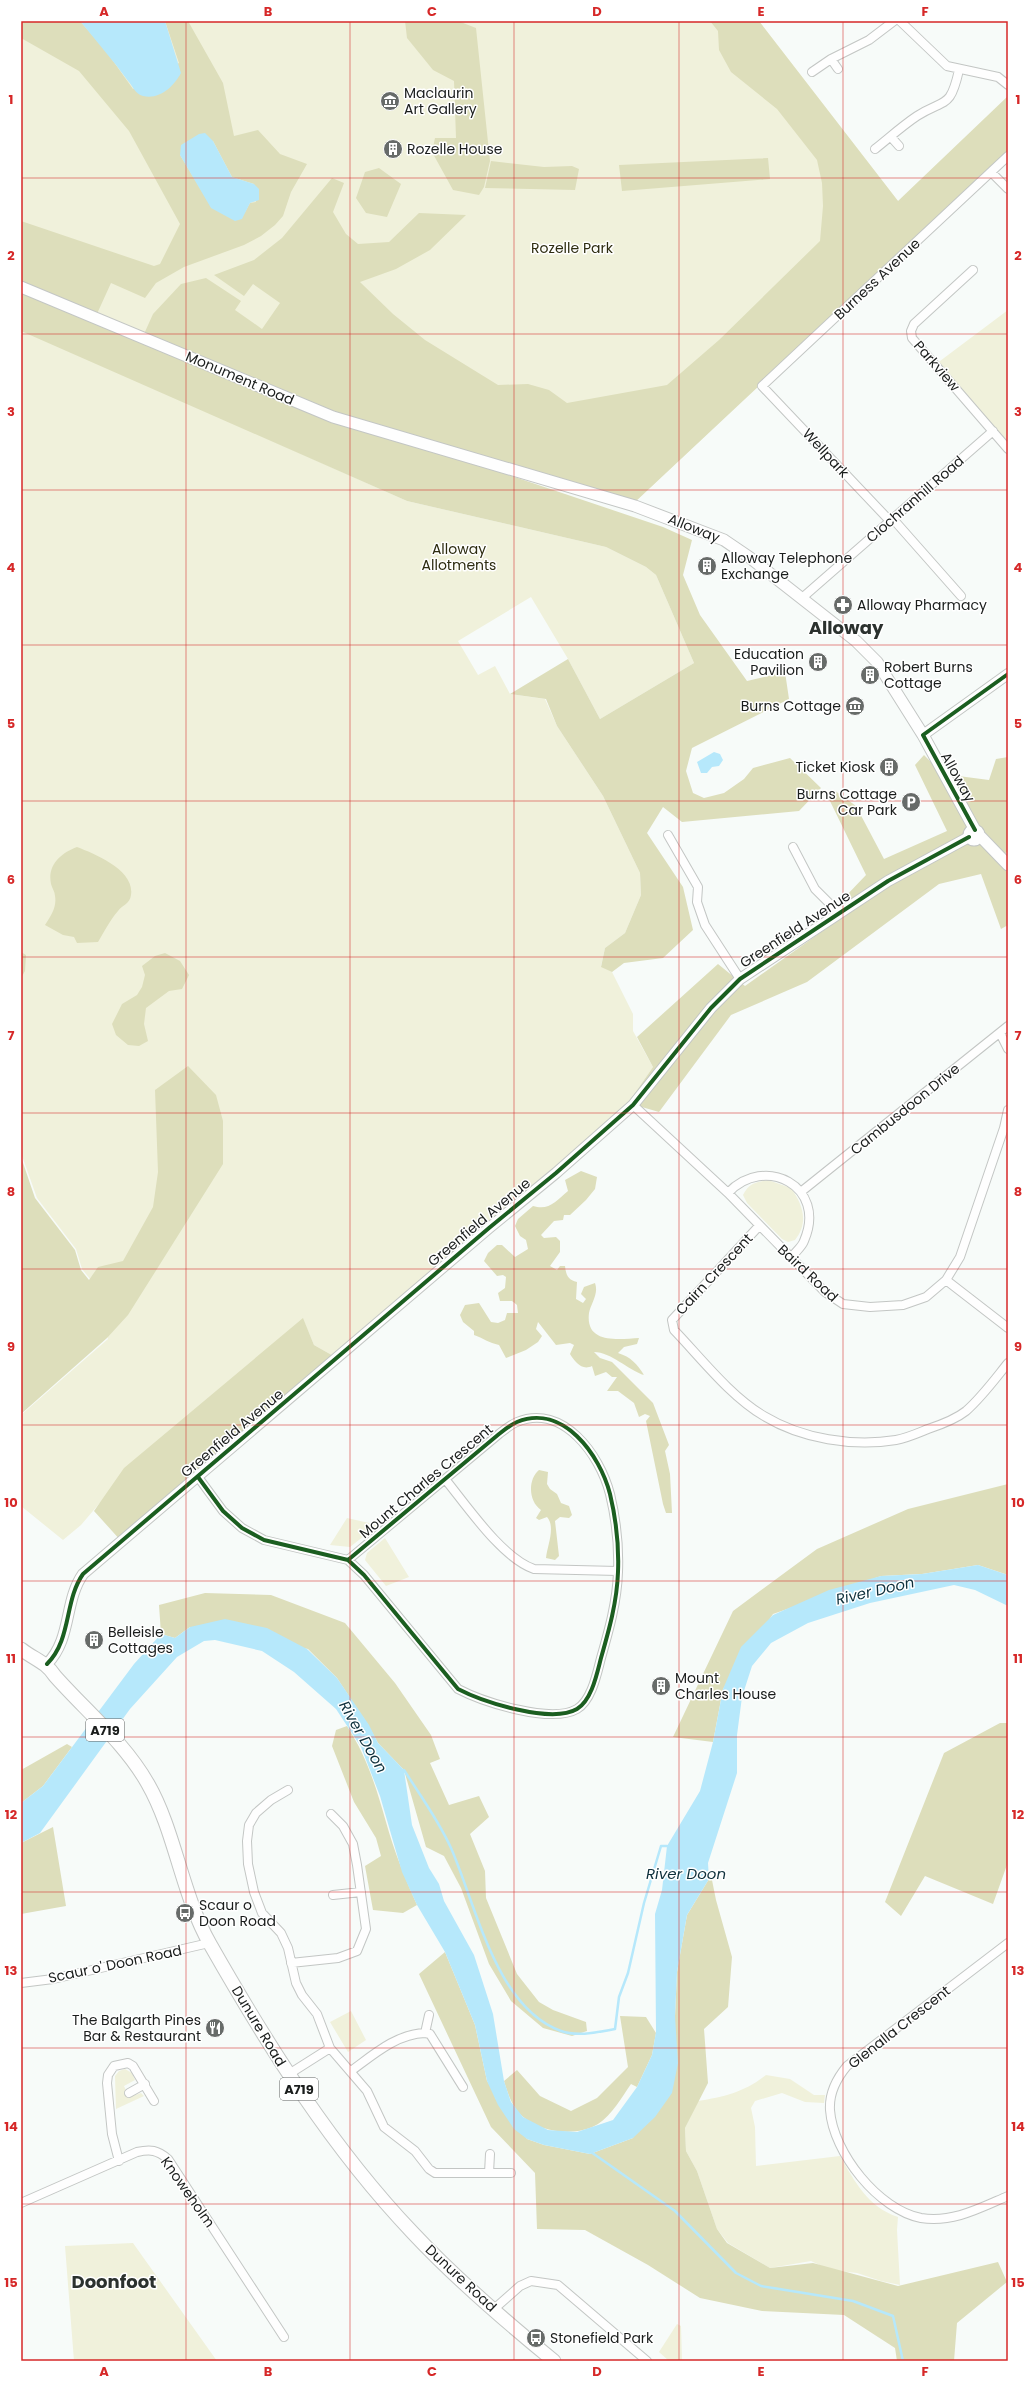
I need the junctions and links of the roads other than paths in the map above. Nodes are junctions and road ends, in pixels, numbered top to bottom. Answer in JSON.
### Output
{"nodes":[{"id":1,"x":894,"y":21,"type":"edge"},
{"id":2,"x":900,"y":21,"type":"edge"},
{"id":3,"x":831,"y":59,"type":"junction"},
{"id":4,"x":838,"y":69,"type":"dead end"},
{"id":5,"x":959,"y":70,"type":"junction"},
{"id":6,"x":812,"y":72,"type":"dead end"},
{"id":7,"x":1008,"y":85,"type":"edge"},
{"id":8,"x":891,"y":137,"type":"junction"},
{"id":9,"x":899,"y":146,"type":"dead end"},
{"id":10,"x":875,"y":149,"type":"dead end"},
{"id":11,"x":1008,"y":156,"type":"edge"},
{"id":12,"x":991,"y":172,"type":"junction"},
{"id":13,"x":1008,"y":189,"type":"edge"},
{"id":14,"x":973,"y":270,"type":"dead end"},
{"id":15,"x":21,"y":287,"type":"edge"},
{"id":16,"x":762,"y":386,"type":"joint"},
{"id":17,"x":993,"y":431,"type":"junction"},
{"id":18,"x":1008,"y":449,"type":"edge"},
{"id":19,"x":636,"y":506,"type":"joint"},
{"id":20,"x":892,"y":520,"type":"junction"},
{"id":21,"x":961,"y":596,"type":"dead end"},
{"id":22,"x":802,"y":598,"type":"junction"},
{"id":23,"x":1008,"y":674,"type":"edge"},
{"id":24,"x":922,"y":736,"type":"junction"},
{"id":25,"x":974,"y":834,"type":"junction"},
{"id":26,"x":668,"y":835,"type":"dead end"},
{"id":27,"x":792,"y":847,"type":"dead end"},
{"id":28,"x":1008,"y":865,"type":"edge"},
{"id":29,"x":839,"y":913,"type":"junction"},
{"id":30,"x":740,"y":979,"type":"junction"},
{"id":31,"x":1008,"y":1026,"type":"edge"},
{"id":32,"x":1000,"y":1033,"type":"junction"},
{"id":33,"x":1008,"y":1049,"type":"edge"},
{"id":34,"x":633,"y":1105,"type":"junction"},
{"id":35,"x":1008,"y":1110,"type":"edge"},
{"id":36,"x":802,"y":1191,"type":"junction"},
{"id":37,"x":728,"y":1193,"type":"junction"},
{"id":38,"x":759,"y":1226,"type":"junction"},
{"id":39,"x":791,"y":1258,"type":"junction"},
{"id":40,"x":946,"y":1280,"type":"junction"},
{"id":41,"x":1008,"y":1328,"type":"edge"},
{"id":42,"x":1008,"y":1363,"type":"edge"},
{"id":43,"x":198,"y":1477,"type":"junction"},
{"id":44,"x":445,"y":1480,"type":"junction"},
{"id":45,"x":348,"y":1560,"type":"junction"},
{"id":46,"x":618,"y":1571,"type":"junction"},
{"id":47,"x":21,"y":1648,"type":"edge"},
{"id":48,"x":47,"y":1664,"type":"junction"},
{"id":49,"x":288,"y":1790,"type":"dead end"},
{"id":50,"x":332,"y":1814,"type":"dead end"},
{"id":51,"x":361,"y":1892,"type":"junction"},
{"id":52,"x":333,"y":1895,"type":"dead end"},
{"id":53,"x":209,"y":1943,"type":"junction"},
{"id":54,"x":1008,"y":1943,"type":"edge"},
{"id":55,"x":291,"y":1963,"type":"junction"},
{"id":56,"x":21,"y":1983,"type":"edge"},
{"id":57,"x":429,"y":2014,"type":"dead end"},
{"id":58,"x":425,"y":2033,"type":"junction"},
{"id":59,"x":330,"y":2048,"type":"junction"},
{"id":60,"x":350,"y":2071,"type":"junction"},
{"id":61,"x":289,"y":2074,"type":"junction"},
{"id":62,"x":145,"y":2084,"type":"junction"},
{"id":63,"x":463,"y":2087,"type":"dead end"},
{"id":64,"x":129,"y":2093,"type":"dead end"},
{"id":65,"x":154,"y":2101,"type":"dead end"},
{"id":66,"x":490,"y":2154,"type":"dead end"},
{"id":67,"x":119,"y":2161,"type":"junction"},
{"id":68,"x":489,"y":2173,"type":"junction"},
{"id":69,"x":511,"y":2173,"type":"dead end"},
{"id":70,"x":1008,"y":2196,"type":"edge"},
{"id":71,"x":21,"y":2203,"type":"edge"},
{"id":72,"x":494,"y":2309,"type":"junction"},
{"id":73,"x":284,"y":2338,"type":"dead end"},
{"id":74,"x":554,"y":2361,"type":"edge"},
{"id":75,"x":647,"y":2361,"type":"edge"}],
"edges":[{"from":1,"to":3,"type":"street"},
{"from":2,"to":5,"type":"street"},
{"from":3,"to":4,"type":"street"},
{"from":3,"to":6,"type":"street"},
{"from":5,"to":7,"type":"street"},
{"from":5,"to":8,"type":"street"},
{"from":8,"to":9,"type":"street"},
{"from":8,"to":10,"type":"street"},
{"from":11,"to":12,"type":"street","name":"Burness Avenue"},
{"from":12,"to":13,"type":"street"},
{"from":12,"to":16,"type":"street","name":"Burness Avenue"},
{"from":14,"to":17,"type":"street","name":"Parkview"},
{"from":15,"to":19,"type":"main road","name":"Monument Road"},
{"from":16,"to":20,"type":"street","name":"Wellpark"},
{"from":17,"to":18,"type":"street","name":"Parkview"},
{"from":17,"to":20,"type":"street","name":"Clochranhill Road"},
{"from":19,"to":22,"type":"main road","name":"Alloway"},
{"from":20,"to":21,"type":"street","name":"Wellpark"},
{"from":20,"to":22,"type":"street","name":"Clochranhill Road"},
{"from":22,"to":24,"type":"main road","name":"Alloway"},
{"from":23,"to":24,"type":"street"},
{"from":24,"to":25,"type":"main road","name":"Alloway"},
{"from":25,"to":28,"type":"main road","name":"Alloway"},
{"from":25,"to":29,"type":"street","name":"Greenfield Avenue"},
{"from":26,"to":30,"type":"street","name":"Greenfield Avenue"},
{"from":27,"to":29,"type":"street"},
{"from":29,"to":30,"type":"street","name":"Greenfield Avenue"},
{"from":30,"to":34,"type":"street","name":"Greenfield Avenue"},
{"from":31,"to":32,"type":"street","name":"Cambusdoon Drive"},
{"from":32,"to":33,"type":"street"},
{"from":32,"to":36,"type":"street","name":"Cambusdoon Drive"},
{"from":34,"to":37,"type":"street","name":"Baird Road"},
{"from":34,"to":43,"type":"street","name":"Greenfield Avenue"},
{"from":35,"to":40,"type":"street","name":"Baird Road"},
{"from":36,"to":37,"type":"street"},
{"from":36,"to":39,"type":"street"},
{"from":37,"to":38,"type":"street","name":"Baird Road"},
{"from":38,"to":39,"type":"street","name":"Baird Road"},
{"from":38,"to":42,"type":"street","name":"Cairn Crescent"},
{"from":39,"to":40,"type":"street","name":"Baird Road"},
{"from":40,"to":41,"type":"street"},
{"from":43,"to":45,"type":"street","name":"Mount Charles Crescent"},
{"from":43,"to":48,"type":"street","name":"Greenfield Avenue"},
{"from":44,"to":45,"type":"street","name":"Mount Charles Crescent"},
{"from":44,"to":46,"type":"street"},
{"from":44,"to":46,"type":"street","name":"Mount Charles Crescent"},
{"from":45,"to":46,"type":"street","name":"Mount Charles Crescent"},
{"from":47,"to":48,"type":"main road","number":"A719"},
{"from":48,"to":53,"type":"main road","name":"Dunure Road","number":"A719"},
{"from":49,"to":55,"type":"street"},
{"from":50,"to":51,"type":"street"},
{"from":51,"to":52,"type":"street"},
{"from":51,"to":55,"type":"street"},
{"from":53,"to":56,"type":"street","name":"Scaur o' Doon Road"},
{"from":53,"to":61,"type":"main road","name":"Dunure Road","number":"A719"},
{"from":54,"to":70,"type":"street","name":"Glenalla Crescent"},
{"from":55,"to":59,"type":"street"},
{"from":57,"to":58,"type":"street"},
{"from":58,"to":60,"type":"street"},
{"from":58,"to":63,"type":"street"},
{"from":59,"to":60,"type":"street"},
{"from":59,"to":61,"type":"street"},
{"from":60,"to":68,"type":"street"},
{"from":61,"to":72,"type":"main road","name":"Dunure Road","number":"A719"},
{"from":62,"to":64,"type":"street"},
{"from":62,"to":65,"type":"street"},
{"from":62,"to":67,"type":"street"},
{"from":66,"to":68,"type":"street"},
{"from":67,"to":71,"type":"street","name":"Knoweholm"},
{"from":67,"to":73,"type":"street","name":"Knoweholm"},
{"from":68,"to":69,"type":"street"},
{"from":72,"to":74,"type":"main road","name":"Dunure Road","number":"A719"},
{"from":72,"to":75,"type":"street"}]}
